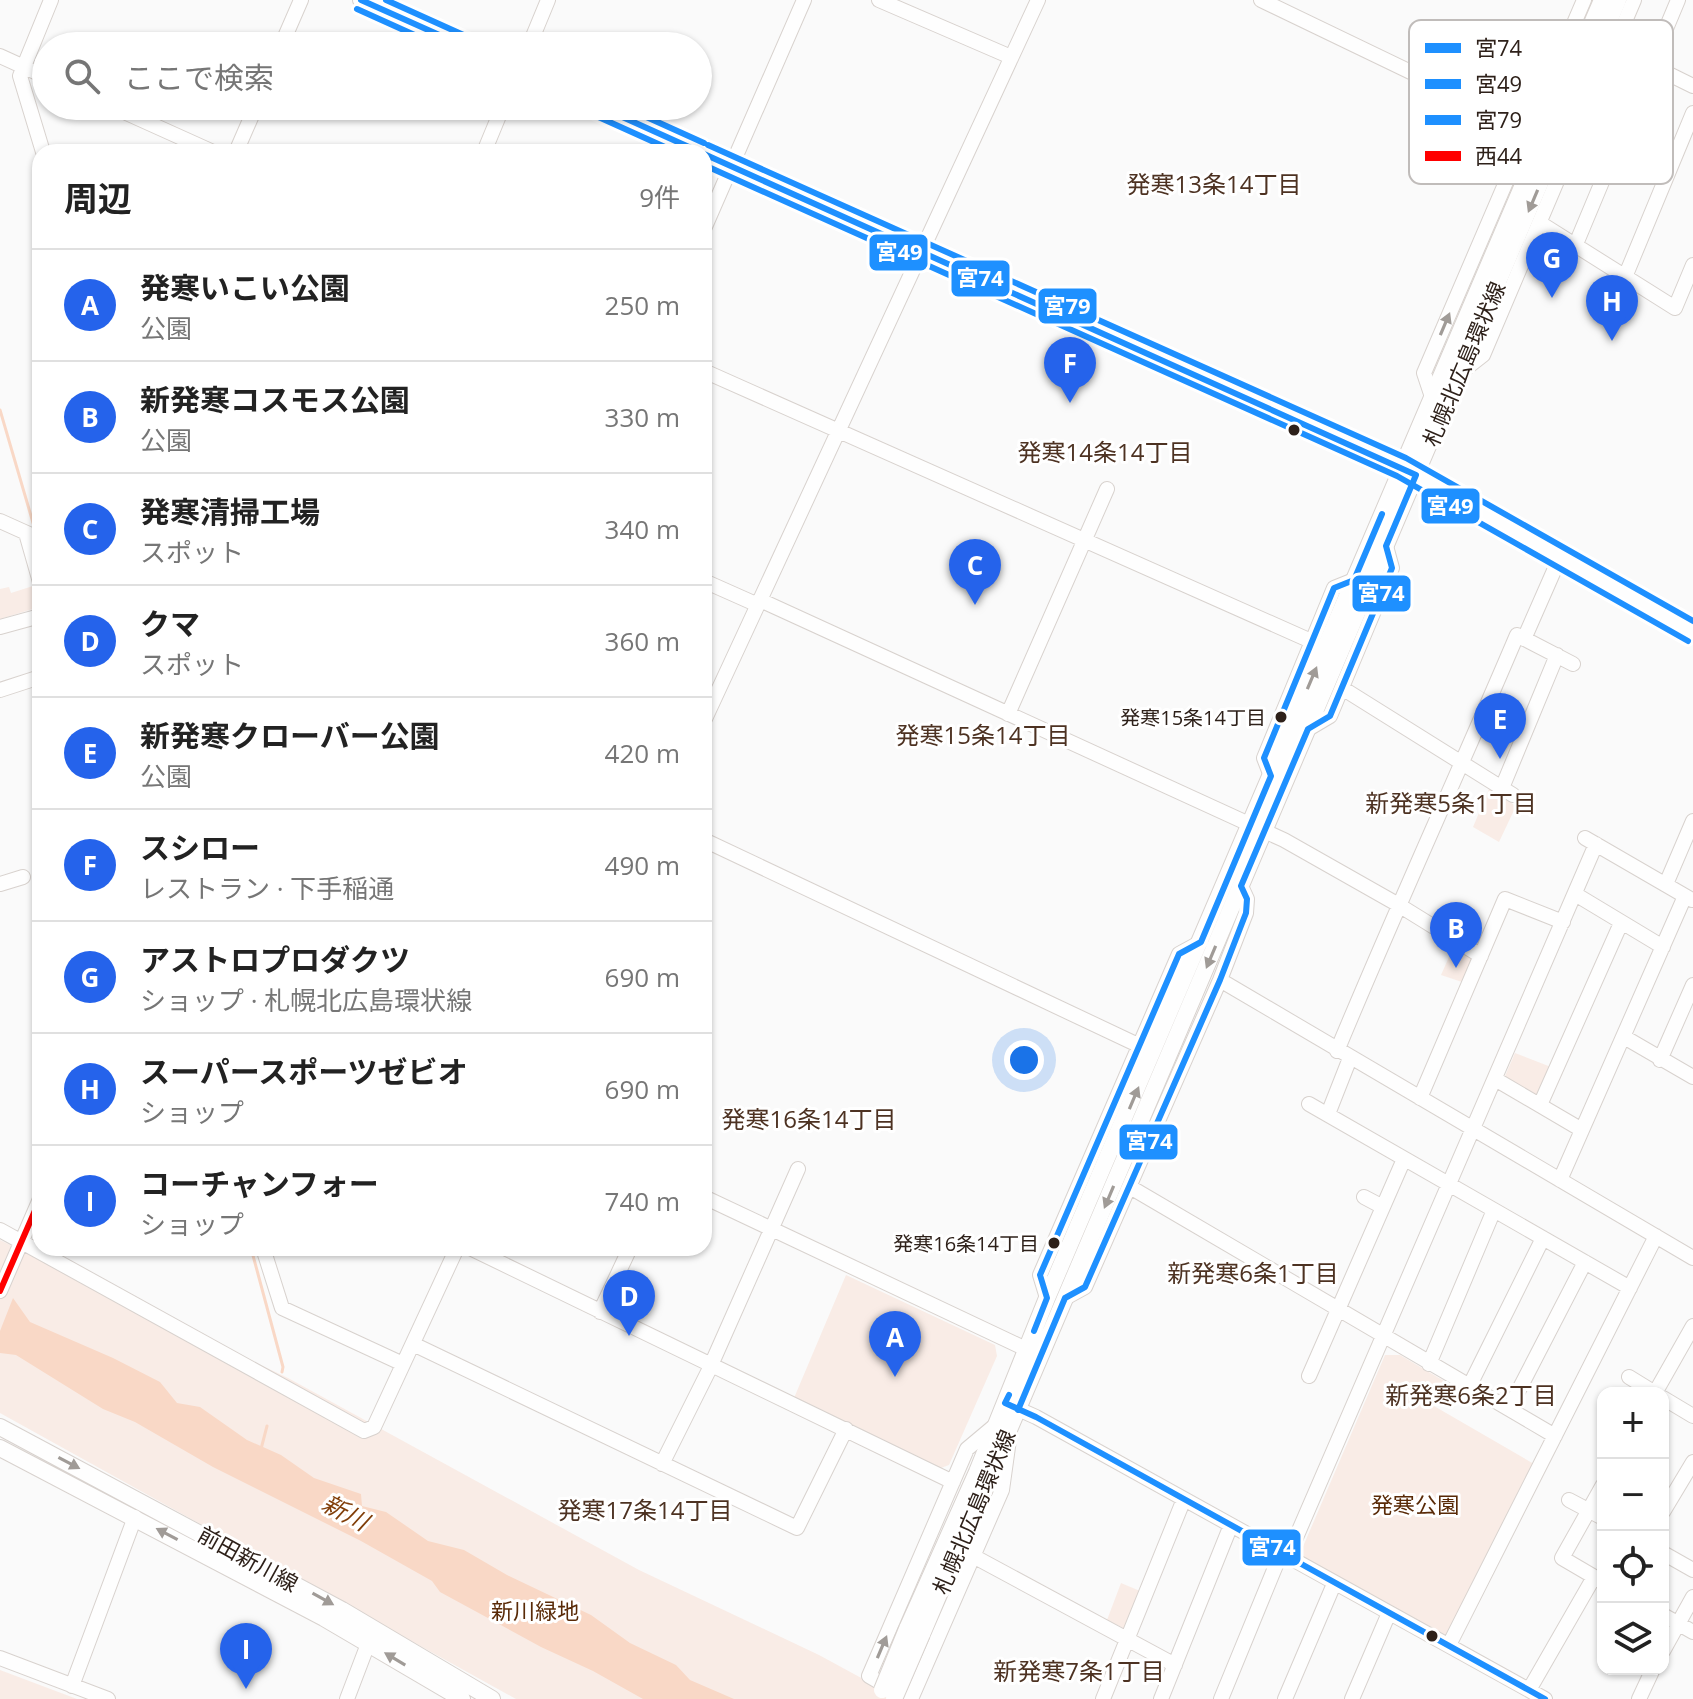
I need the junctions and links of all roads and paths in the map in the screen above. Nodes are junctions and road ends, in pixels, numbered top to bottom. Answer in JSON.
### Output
{"nodes":[{"id":1,"x":51,"y":0,"type":"edge"},
{"id":2,"x":301,"y":0,"type":"edge"},
{"id":3,"x":361,"y":0,"type":"edge"},
{"id":4,"x":548,"y":0,"type":"edge"},
{"id":5,"x":804,"y":0,"type":"edge"},
{"id":6,"x":879,"y":0,"type":"edge"},
{"id":7,"x":1038,"y":0,"type":"edge"},
{"id":8,"x":1261,"y":0,"type":"edge"},
{"id":9,"x":1584,"y":0,"type":"edge"},
{"id":10,"x":1602,"y":0,"type":"edge"},
{"id":11,"x":1618,"y":0,"type":"edge"},
{"id":12,"x":1634,"y":0,"type":"edge"},
{"id":13,"x":1678,"y":0,"type":"edge"},
{"id":14,"x":1575,"y":20,"type":"edge"},
{"id":15,"x":1593,"y":20,"type":"edge"},
{"id":16,"x":1610,"y":20,"type":"edge"},
{"id":17,"x":1625,"y":20,"type":"edge"},
{"id":18,"x":1670,"y":20,"type":"edge"},
{"id":19,"x":37,"y":32,"type":"edge"},
{"id":20,"x":287,"y":32,"type":"edge"},
{"id":21,"x":433,"y":32,"type":"edge"},
{"id":22,"x":535,"y":32,"type":"edge"},
{"id":23,"x":32,"y":45,"type":"edge"},
{"id":24,"x":0,"y":56,"type":"edge"},
{"id":25,"x":1011,"y":57,"type":"junction"},
{"id":26,"x":23,"y":66,"type":"junction"},
{"id":27,"x":32,"y":70,"type":"edge"},
{"id":28,"x":1409,"y":71,"type":"edge"},
{"id":29,"x":1673,"y":76,"type":"edge"},
{"id":30,"x":1693,"y":86,"type":"edge"},
{"id":31,"x":1693,"y":113,"type":"edge"},
{"id":32,"x":32,"y":116,"type":"edge"},
{"id":33,"x":33,"y":120,"type":"edge"},
{"id":34,"x":142,"y":120,"type":"edge"},
{"id":35,"x":250,"y":120,"type":"edge"},
{"id":36,"x":497,"y":120,"type":"edge"},
{"id":37,"x":629,"y":120,"type":"edge"},
{"id":38,"x":41,"y":144,"type":"edge"},
{"id":39,"x":195,"y":144,"type":"edge"},
{"id":40,"x":239,"y":144,"type":"edge"},
{"id":41,"x":487,"y":144,"type":"edge"},
{"id":42,"x":682,"y":144,"type":"edge"},
{"id":43,"x":712,"y":158,"type":"edge"},
{"id":44,"x":1673,"y":161,"type":"edge"},
{"id":45,"x":733,"y":167,"type":"junction"},
{"id":46,"x":1505,"y":184,"type":"edge"},
{"id":47,"x":1523,"y":184,"type":"edge"},
{"id":48,"x":1540,"y":184,"type":"edge"},
{"id":49,"x":1556,"y":184,"type":"edge"},
{"id":50,"x":1601,"y":184,"type":"edge"},
{"id":51,"x":1664,"y":184,"type":"edge"},
{"id":52,"x":712,"y":212,"type":"edge"},
{"id":53,"x":1540,"y":223,"type":"junction"},
{"id":54,"x":1576,"y":244,"type":"junction"},
{"id":55,"x":922,"y":250,"type":"junction"},
{"id":56,"x":1693,"y":265,"type":"edge"},
{"id":57,"x":1625,"y":277,"type":"junction"},
{"id":58,"x":1460,"y":373,"type":"junction"},
{"id":59,"x":712,"y":374,"type":"edge"},
{"id":60,"x":1432,"y":397,"type":"junction"},
{"id":61,"x":839,"y":430,"type":"junction"},
{"id":62,"x":1409,"y":471,"type":"junction"},
{"id":63,"x":1107,"y":489,"type":"dead end"},
{"id":64,"x":0,"y":521,"type":"edge"},
{"id":65,"x":32,"y":536,"type":"edge"},
{"id":66,"x":1085,"y":539,"type":"junction"},
{"id":67,"x":1386,"y":546,"type":"junction"},
{"id":68,"x":1560,"y":557,"type":"junction"},
{"id":69,"x":1354,"y":580,"type":"junction"},
{"id":70,"x":712,"y":584,"type":"edge"},
{"id":71,"x":759,"y":602,"type":"junction"},
{"id":72,"x":32,"y":618,"type":"edge"},
{"id":73,"x":0,"y":627,"type":"edge"},
{"id":74,"x":1693,"y":632,"type":"edge"},
{"id":75,"x":1524,"y":639,"type":"junction"},
{"id":76,"x":1311,"y":641,"type":"junction"},
{"id":77,"x":1557,"y":655,"type":"junction"},
{"id":78,"x":1573,"y":664,"type":"dead end"},
{"id":79,"x":32,"y":680,"type":"edge"},
{"id":80,"x":1342,"y":688,"type":"junction"},
{"id":81,"x":0,"y":690,"type":"edge"},
{"id":82,"x":712,"y":704,"type":"edge"},
{"id":83,"x":1008,"y":714,"type":"junction"},
{"id":84,"x":1308,"y":729,"type":"junction"},
{"id":85,"x":1463,"y":763,"type":"junction"},
{"id":86,"x":1271,"y":776,"type":"junction"},
{"id":87,"x":1693,"y":821,"type":"edge"},
{"id":88,"x":1258,"y":828,"type":"junction"},
{"id":89,"x":712,"y":844,"type":"edge"},
{"id":90,"x":23,"y":877,"type":"dead end"},
{"id":91,"x":0,"y":884,"type":"edge"},
{"id":92,"x":1666,"y":884,"type":"junction"},
{"id":93,"x":1241,"y":886,"type":"junction"},
{"id":94,"x":1575,"y":894,"type":"junction"},
{"id":95,"x":1689,"y":898,"type":"edge"},
{"id":96,"x":1397,"y":904,"type":"junction"},
{"id":97,"x":1563,"y":922,"type":"junction"},
{"id":98,"x":1621,"y":923,"type":"junction"},
{"id":99,"x":1201,"y":942,"type":"junction"},
{"id":100,"x":1663,"y":947,"type":"junction"},
{"id":101,"x":1481,"y":956,"type":"junction"},
{"id":102,"x":1220,"y":980,"type":"junction"},
{"id":103,"x":1693,"y":985,"type":"edge"},
{"id":104,"x":1624,"y":1037,"type":"junction"},
{"id":105,"x":1138,"y":1045,"type":"junction"},
{"id":106,"x":1344,"y":1054,"type":"junction"},
{"id":107,"x":1660,"y":1060,"type":"junction"},
{"id":108,"x":1693,"y":1077,"type":"edge"},
{"id":109,"x":1495,"y":1079,"type":"junction"},
{"id":110,"x":1420,"y":1098,"type":"junction"},
{"id":111,"x":1309,"y":1104,"type":"dead end"},
{"id":112,"x":1540,"y":1105,"type":"junction"},
{"id":113,"x":1328,"y":1114,"type":"junction"},
{"id":114,"x":1473,"y":1130,"type":"junction"},
{"id":115,"x":1582,"y":1130,"type":"junction"},
{"id":116,"x":1404,"y":1159,"type":"junction"},
{"id":117,"x":798,"y":1169,"type":"dead end"},
{"id":118,"x":1560,"y":1180,"type":"junction"},
{"id":119,"x":1449,"y":1185,"type":"junction"},
{"id":120,"x":1130,"y":1187,"type":"junction"},
{"id":121,"x":1364,"y":1197,"type":"dead end"},
{"id":122,"x":712,"y":1201,"type":"edge"},
{"id":123,"x":1383,"y":1207,"type":"junction"},
{"id":124,"x":1494,"y":1210,"type":"junction"},
{"id":125,"x":32,"y":1218,"type":"edge"},
{"id":126,"x":771,"y":1229,"type":"junction"},
{"id":127,"x":0,"y":1230,"type":"edge"},
{"id":128,"x":1656,"y":1236,"type":"junction"},
{"id":129,"x":1543,"y":1238,"type":"junction"},
{"id":130,"x":19,"y":1248,"type":"junction"},
{"id":131,"x":32,"y":1255,"type":"edge"},
{"id":132,"x":34,"y":1256,"type":"edge"},
{"id":133,"x":266,"y":1256,"type":"edge"},
{"id":134,"x":453,"y":1256,"type":"edge"},
{"id":135,"x":486,"y":1256,"type":"edge"},
{"id":136,"x":626,"y":1256,"type":"edge"},
{"id":137,"x":1693,"y":1258,"type":"edge"},
{"id":138,"x":1585,"y":1262,"type":"junction"},
{"id":139,"x":1630,"y":1288,"type":"junction"},
{"id":140,"x":0,"y":1291,"type":"edge"},
{"id":141,"x":1047,"y":1298,"type":"junction"},
{"id":142,"x":1065,"y":1298,"type":"junction"},
{"id":143,"x":1339,"y":1309,"type":"junction"},
{"id":144,"x":600,"y":1312,"type":"junction"},
{"id":145,"x":1693,"y":1326,"type":"edge"},
{"id":146,"x":1384,"y":1335,"type":"junction"},
{"id":147,"x":413,"y":1344,"type":"junction"},
{"id":148,"x":1026,"y":1349,"type":"junction"},
{"id":149,"x":403,"y":1364,"type":"junction"},
{"id":150,"x":1429,"y":1364,"type":"junction"},
{"id":151,"x":711,"y":1365,"type":"junction"},
{"id":152,"x":1309,"y":1376,"type":"dead end"},
{"id":153,"x":1629,"y":1377,"type":"dead end"},
{"id":154,"x":1469,"y":1387,"type":"junction"},
{"id":155,"x":1645,"y":1387,"type":"edge"},
{"id":156,"x":1658,"y":1387,"type":"edge"},
{"id":157,"x":1669,"y":1402,"type":"edge"},
{"id":158,"x":1012,"y":1406,"type":"junction"},
{"id":159,"x":1509,"y":1409,"type":"junction"},
{"id":160,"x":1693,"y":1416,"type":"edge"},
{"id":161,"x":1004,"y":1425,"type":"junction"},
{"id":162,"x":0,"y":1427,"type":"edge"},
{"id":163,"x":846,"y":1429,"type":"junction"},
{"id":164,"x":1555,"y":1436,"type":"junction"},
{"id":165,"x":0,"y":1448,"type":"edge"},
{"id":166,"x":1693,"y":1462,"type":"edge"},
{"id":167,"x":662,"y":1464,"type":"junction"},
{"id":168,"x":953,"y":1482,"type":"junction"},
{"id":169,"x":1597,"y":1496,"type":"edge"},
{"id":170,"x":1184,"y":1499,"type":"junction"},
{"id":171,"x":1569,"y":1500,"type":"dead end"},
{"id":172,"x":1669,"y":1502,"type":"edge"},
{"id":173,"x":1589,"y":1510,"type":"junction"},
{"id":174,"x":1597,"y":1515,"type":"edge"},
{"id":175,"x":135,"y":1517,"type":"junction"},
{"id":176,"x":1231,"y":1525,"type":"junction"},
{"id":177,"x":1284,"y":1555,"type":"junction"},
{"id":178,"x":973,"y":1556,"type":"junction"},
{"id":179,"x":1669,"y":1556,"type":"edge"},
{"id":180,"x":1693,"y":1570,"type":"edge"},
{"id":181,"x":1597,"y":1578,"type":"edge"},
{"id":182,"x":1597,"y":1581,"type":"edge"},
{"id":183,"x":1334,"y":1584,"type":"junction"},
{"id":184,"x":1693,"y":1597,"type":"edge"},
{"id":185,"x":1389,"y":1613,"type":"junction"},
{"id":186,"x":1669,"y":1618,"type":"edge"},
{"id":187,"x":1678,"y":1623,"type":"junction"},
{"id":188,"x":915,"y":1631,"type":"junction"},
{"id":189,"x":1693,"y":1632,"type":"edge"},
{"id":190,"x":371,"y":1636,"type":"junction"},
{"id":191,"x":1127,"y":1640,"type":"junction"},
{"id":192,"x":1669,"y":1640,"type":"edge"},
{"id":193,"x":1449,"y":1645,"type":"junction"},
{"id":194,"x":0,"y":1658,"type":"edge"},
{"id":195,"x":1175,"y":1665,"type":"junction"},
{"id":196,"x":1650,"y":1675,"type":"edge"},
{"id":197,"x":72,"y":1686,"type":"junction"},
{"id":198,"x":1529,"y":1690,"type":"junction"},
{"id":199,"x":108,"y":1699,"type":"edge"},
{"id":200,"x":347,"y":1699,"type":"edge"},
{"id":201,"x":462,"y":1699,"type":"edge"},
{"id":202,"x":492,"y":1699,"type":"edge"},
{"id":203,"x":879,"y":1699,"type":"edge"},
{"id":204,"x":894,"y":1699,"type":"edge"},
{"id":205,"x":910,"y":1699,"type":"edge"},
{"id":206,"x":1103,"y":1699,"type":"edge"},
{"id":207,"x":1161,"y":1699,"type":"edge"},
{"id":208,"x":1221,"y":1699,"type":"edge"},
{"id":209,"x":1285,"y":1699,"type":"edge"},
{"id":210,"x":1352,"y":1699,"type":"edge"},
{"id":211,"x":1545,"y":1699,"type":"edge"},
{"id":212,"x":1639,"y":1699,"type":"edge"}],
"edges":[{"from":1,"to":19,"type":"street"},
{"from":2,"to":20,"type":"street"},
{"from":3,"to":21,"type":"main road"},
{"from":4,"to":22,"type":"street"},
{"from":5,"to":45,"type":"street"},
{"from":6,"to":25,"type":"street"},
{"from":7,"to":25,"type":"street"},
{"from":8,"to":28,"type":"street"},
{"from":9,"to":14,"type":"street"},
{"from":10,"to":15,"type":"main road","name":"札幌北広島環状線"},
{"from":11,"to":16,"type":"main road","name":"札幌北広島環状線","one_way":true},
{"from":12,"to":17,"type":"street"},
{"from":13,"to":18,"type":"street"},
{"from":23,"to":26,"type":"street"},
{"from":24,"to":26,"type":"street"},
{"from":25,"to":55,"type":"street"},
{"from":26,"to":27,"type":"street"},
{"from":26,"to":32,"type":"street"},
{"from":29,"to":30,"type":"street"},
{"from":31,"to":44,"type":"street"},
{"from":33,"to":38,"type":"street"},
{"from":34,"to":39,"type":"street"},
{"from":35,"to":40,"type":"street"},
{"from":36,"to":41,"type":"street"},
{"from":37,"to":42,"type":"main road"},
{"from":43,"to":45,"type":"main road"},
{"from":45,"to":52,"type":"street"},
{"from":45,"to":55,"type":"main road"},
{"from":60,"to":46,"type":"street","one_way":true},
{"from":47,"to":60,"type":"main road","name":"札幌北広島環状線"},
{"from":48,"to":58,"type":"main road","name":"札幌北広島環状線","one_way":true},
{"from":49,"to":53,"type":"street"},
{"from":50,"to":54,"type":"street"},
{"from":51,"to":57,"type":"street"},
{"from":53,"to":54,"type":"street"},
{"from":53,"to":58,"type":"street"},
{"from":54,"to":57,"type":"street"},
{"from":55,"to":61,"type":"street"},
{"from":55,"to":62,"type":"main road"},
{"from":56,"to":57,"type":"street"},
{"from":58,"to":62,"type":"main road","name":"札幌北広島環状線"},
{"from":59,"to":61,"type":"street"},
{"from":60,"to":62,"type":"main road","name":"札幌北広島環状線"},
{"from":61,"to":66,"type":"street"},
{"from":61,"to":71,"type":"street"},
{"from":62,"to":67,"type":"main road","name":"札幌北広島環状線"},
{"from":62,"to":68,"type":"main road"},
{"from":62,"to":69,"type":"main road","name":"札幌北広島環状線"},
{"from":63,"to":66,"type":"street"},
{"from":64,"to":65,"type":"street"},
{"from":66,"to":76,"type":"street"},
{"from":66,"to":83,"type":"street"},
{"from":67,"to":80,"type":"street"},
{"from":67,"to":84,"type":"main road","name":"札幌北広島環状線"},
{"from":68,"to":74,"type":"main road"},
{"from":68,"to":75,"type":"street"},
{"from":69,"to":76,"type":"street"},
{"from":86,"to":69,"type":"main road","name":"札幌北広島環状線","one_way":true},
{"from":70,"to":71,"type":"street"},
{"from":71,"to":82,"type":"street"},
{"from":71,"to":83,"type":"street"},
{"from":72,"to":73,"type":"street"},
{"from":75,"to":77,"type":"street"},
{"from":75,"to":85,"type":"street"},
{"from":76,"to":86,"type":"street"},
{"from":77,"to":78,"type":"street"},
{"from":77,"to":85,"type":"street"},
{"from":79,"to":81,"type":"street"},
{"from":80,"to":84,"type":"street"},
{"from":80,"to":85,"type":"street"},
{"from":83,"to":88,"type":"street"},
{"from":84,"to":88,"type":"main road","name":"札幌北広島環状線"},
{"from":85,"to":96,"type":"street"},
{"from":86,"to":88,"type":"main road","name":"札幌北広島環状線"},
{"from":87,"to":92,"type":"street"},
{"from":88,"to":93,"type":"main road","name":"札幌北広島環状線"},
{"from":88,"to":96,"type":"street"},
{"from":88,"to":99,"type":"main road","name":"札幌北広島環状線"},
{"from":89,"to":105,"type":"street"},
{"from":90,"to":91,"type":"street"},
{"from":92,"to":94,"type":"street"},
{"from":92,"to":95,"type":"street"},
{"from":93,"to":102,"type":"street"},
{"from":93,"to":142,"type":"main road","name":"札幌北広島環状線","one_way":true},
{"from":94,"to":97,"type":"street"},
{"from":94,"to":98,"type":"street"},
{"from":95,"to":100,"type":"street"},
{"from":96,"to":101,"type":"street"},
{"from":96,"to":106,"type":"street"},
{"from":97,"to":101,"type":"street"},
{"from":97,"to":109,"type":"street"},
{"from":98,"to":100,"type":"street"},
{"from":98,"to":112,"type":"street"},
{"from":99,"to":105,"type":"street"},
{"from":141,"to":99,"type":"main road","name":"札幌北広島環状線","one_way":true},
{"from":100,"to":104,"type":"street"},
{"from":101,"to":110,"type":"street"},
{"from":102,"to":106,"type":"street"},
{"from":102,"to":120,"type":"street"},
{"from":103,"to":107,"type":"street"},
{"from":104,"to":107,"type":"street"},
{"from":104,"to":115,"type":"street"},
{"from":105,"to":141,"type":"street"},
{"from":106,"to":110,"type":"street"},
{"from":106,"to":113,"type":"street"},
{"from":107,"to":108,"type":"street"},
{"from":109,"to":112,"type":"street"},
{"from":109,"to":114,"type":"street"},
{"from":110,"to":114,"type":"street"},
{"from":111,"to":113,"type":"street"},
{"from":112,"to":115,"type":"street"},
{"from":113,"to":116,"type":"street"},
{"from":114,"to":118,"type":"street"},
{"from":114,"to":119,"type":"street"},
{"from":115,"to":118,"type":"street"},
{"from":116,"to":119,"type":"street"},
{"from":116,"to":123,"type":"street"},
{"from":117,"to":126,"type":"street"},
{"from":118,"to":128,"type":"street"},
{"from":119,"to":124,"type":"street"},
{"from":119,"to":146,"type":"street"},
{"from":120,"to":142,"type":"street"},
{"from":120,"to":143,"type":"street"},
{"from":121,"to":123,"type":"street"},
{"from":122,"to":126,"type":"street"},
{"from":123,"to":143,"type":"street"},
{"from":124,"to":129,"type":"street"},
{"from":124,"to":150,"type":"street"},
{"from":125,"to":130,"type":"street"},
{"from":126,"to":148,"type":"street"},
{"from":126,"to":151,"type":"street"},
{"from":127,"to":130,"type":"street"},
{"from":128,"to":137,"type":"street"},
{"from":128,"to":139,"type":"street"},
{"from":129,"to":138,"type":"street"},
{"from":129,"to":154,"type":"street"},
{"from":130,"to":131,"type":"street"},
{"from":130,"to":140,"type":"street"},
{"from":132,"to":149,"type":"street"},
{"from":133,"to":149,"type":"street"},
{"from":134,"to":147,"type":"street"},
{"from":135,"to":144,"type":"street"},
{"from":136,"to":144,"type":"street"},
{"from":138,"to":139,"type":"street"},
{"from":138,"to":159,"type":"street"},
{"from":139,"to":164,"type":"street"},
{"from":141,"to":148,"type":"main road","name":"札幌北広島環状線"},
{"from":142,"to":158,"type":"main road","name":"札幌北広島環状線"},
{"from":143,"to":146,"type":"street"},
{"from":143,"to":152,"type":"street"},
{"from":144,"to":151,"type":"street"},
{"from":145,"to":156,"type":"street"},
{"from":146,"to":150,"type":"street"},
{"from":146,"to":177,"type":"street"},
{"from":147,"to":149,"type":"street"},
{"from":147,"to":167,"type":"street"},
{"from":148,"to":158,"type":"main road","name":"札幌北広島環状線"},
{"from":150,"to":154,"type":"street"},
{"from":151,"to":163,"type":"street"},
{"from":151,"to":167,"type":"street"},
{"from":153,"to":155,"type":"street"},
{"from":154,"to":159,"type":"street"},
{"from":157,"to":160,"type":"street"},
{"from":158,"to":161,"type":"main road","name":"札幌北広島環状線"},
{"from":158,"to":170,"type":"street"},
{"from":159,"to":164,"type":"street"},
{"from":161,"to":168,"type":"street"},
{"from":161,"to":178,"type":"street"},
{"from":161,"to":188,"type":"main road","name":"札幌北広島環状線"},
{"from":162,"to":190,"type":"main road","name":"前田新川線","one_way":true},
{"from":163,"to":167,"type":"street"},
{"from":163,"to":168,"type":"street"},
{"from":164,"to":193,"type":"street"},
{"from":165,"to":175,"type":"main road","name":"前田新川線"},
{"from":166,"to":172,"type":"street"},
{"from":205,"to":168,"type":"street","one_way":true},
{"from":169,"to":173,"type":"street"},
{"from":170,"to":176,"type":"street"},
{"from":170,"to":191,"type":"street"},
{"from":171,"to":173,"type":"street"},
{"from":173,"to":174,"type":"street"},
{"from":173,"to":181,"type":"street"},
{"from":190,"to":175,"type":"main road","name":"前田新川線","one_way":true},
{"from":175,"to":197,"type":"street"},
{"from":176,"to":177,"type":"street"},
{"from":176,"to":195,"type":"street"},
{"from":177,"to":183,"type":"street"},
{"from":177,"to":208,"type":"street"},
{"from":178,"to":191,"type":"street"},
{"from":178,"to":205,"type":"street"},
{"from":179,"to":180,"type":"street"},
{"from":182,"to":198,"type":"street"},
{"from":183,"to":185,"type":"street"},
{"from":183,"to":209,"type":"street"},
{"from":184,"to":187,"type":"street"},
{"from":185,"to":193,"type":"street"},
{"from":185,"to":210,"type":"street"},
{"from":186,"to":187,"type":"street"},
{"from":187,"to":189,"type":"street"},
{"from":187,"to":192,"type":"street"},
{"from":188,"to":203,"type":"main road","name":"札幌北広島環状線","bridge":true},
{"from":188,"to":204,"type":"main road","name":"札幌北広島環状線","bridge":true},
{"from":190,"to":200,"type":"street"},
{"from":201,"to":190,"type":"main road","name":"前田新川線","one_way":true},
{"from":190,"to":202,"type":"main road","name":"前田新川線"},
{"from":191,"to":195,"type":"street"},
{"from":191,"to":206,"type":"street"},
{"from":193,"to":198,"type":"street"},
{"from":194,"to":197,"type":"street"},
{"from":195,"to":207,"type":"street"},
{"from":196,"to":212,"type":"street"},
{"from":197,"to":199,"type":"street"},
{"from":198,"to":211,"type":"street"}]}
